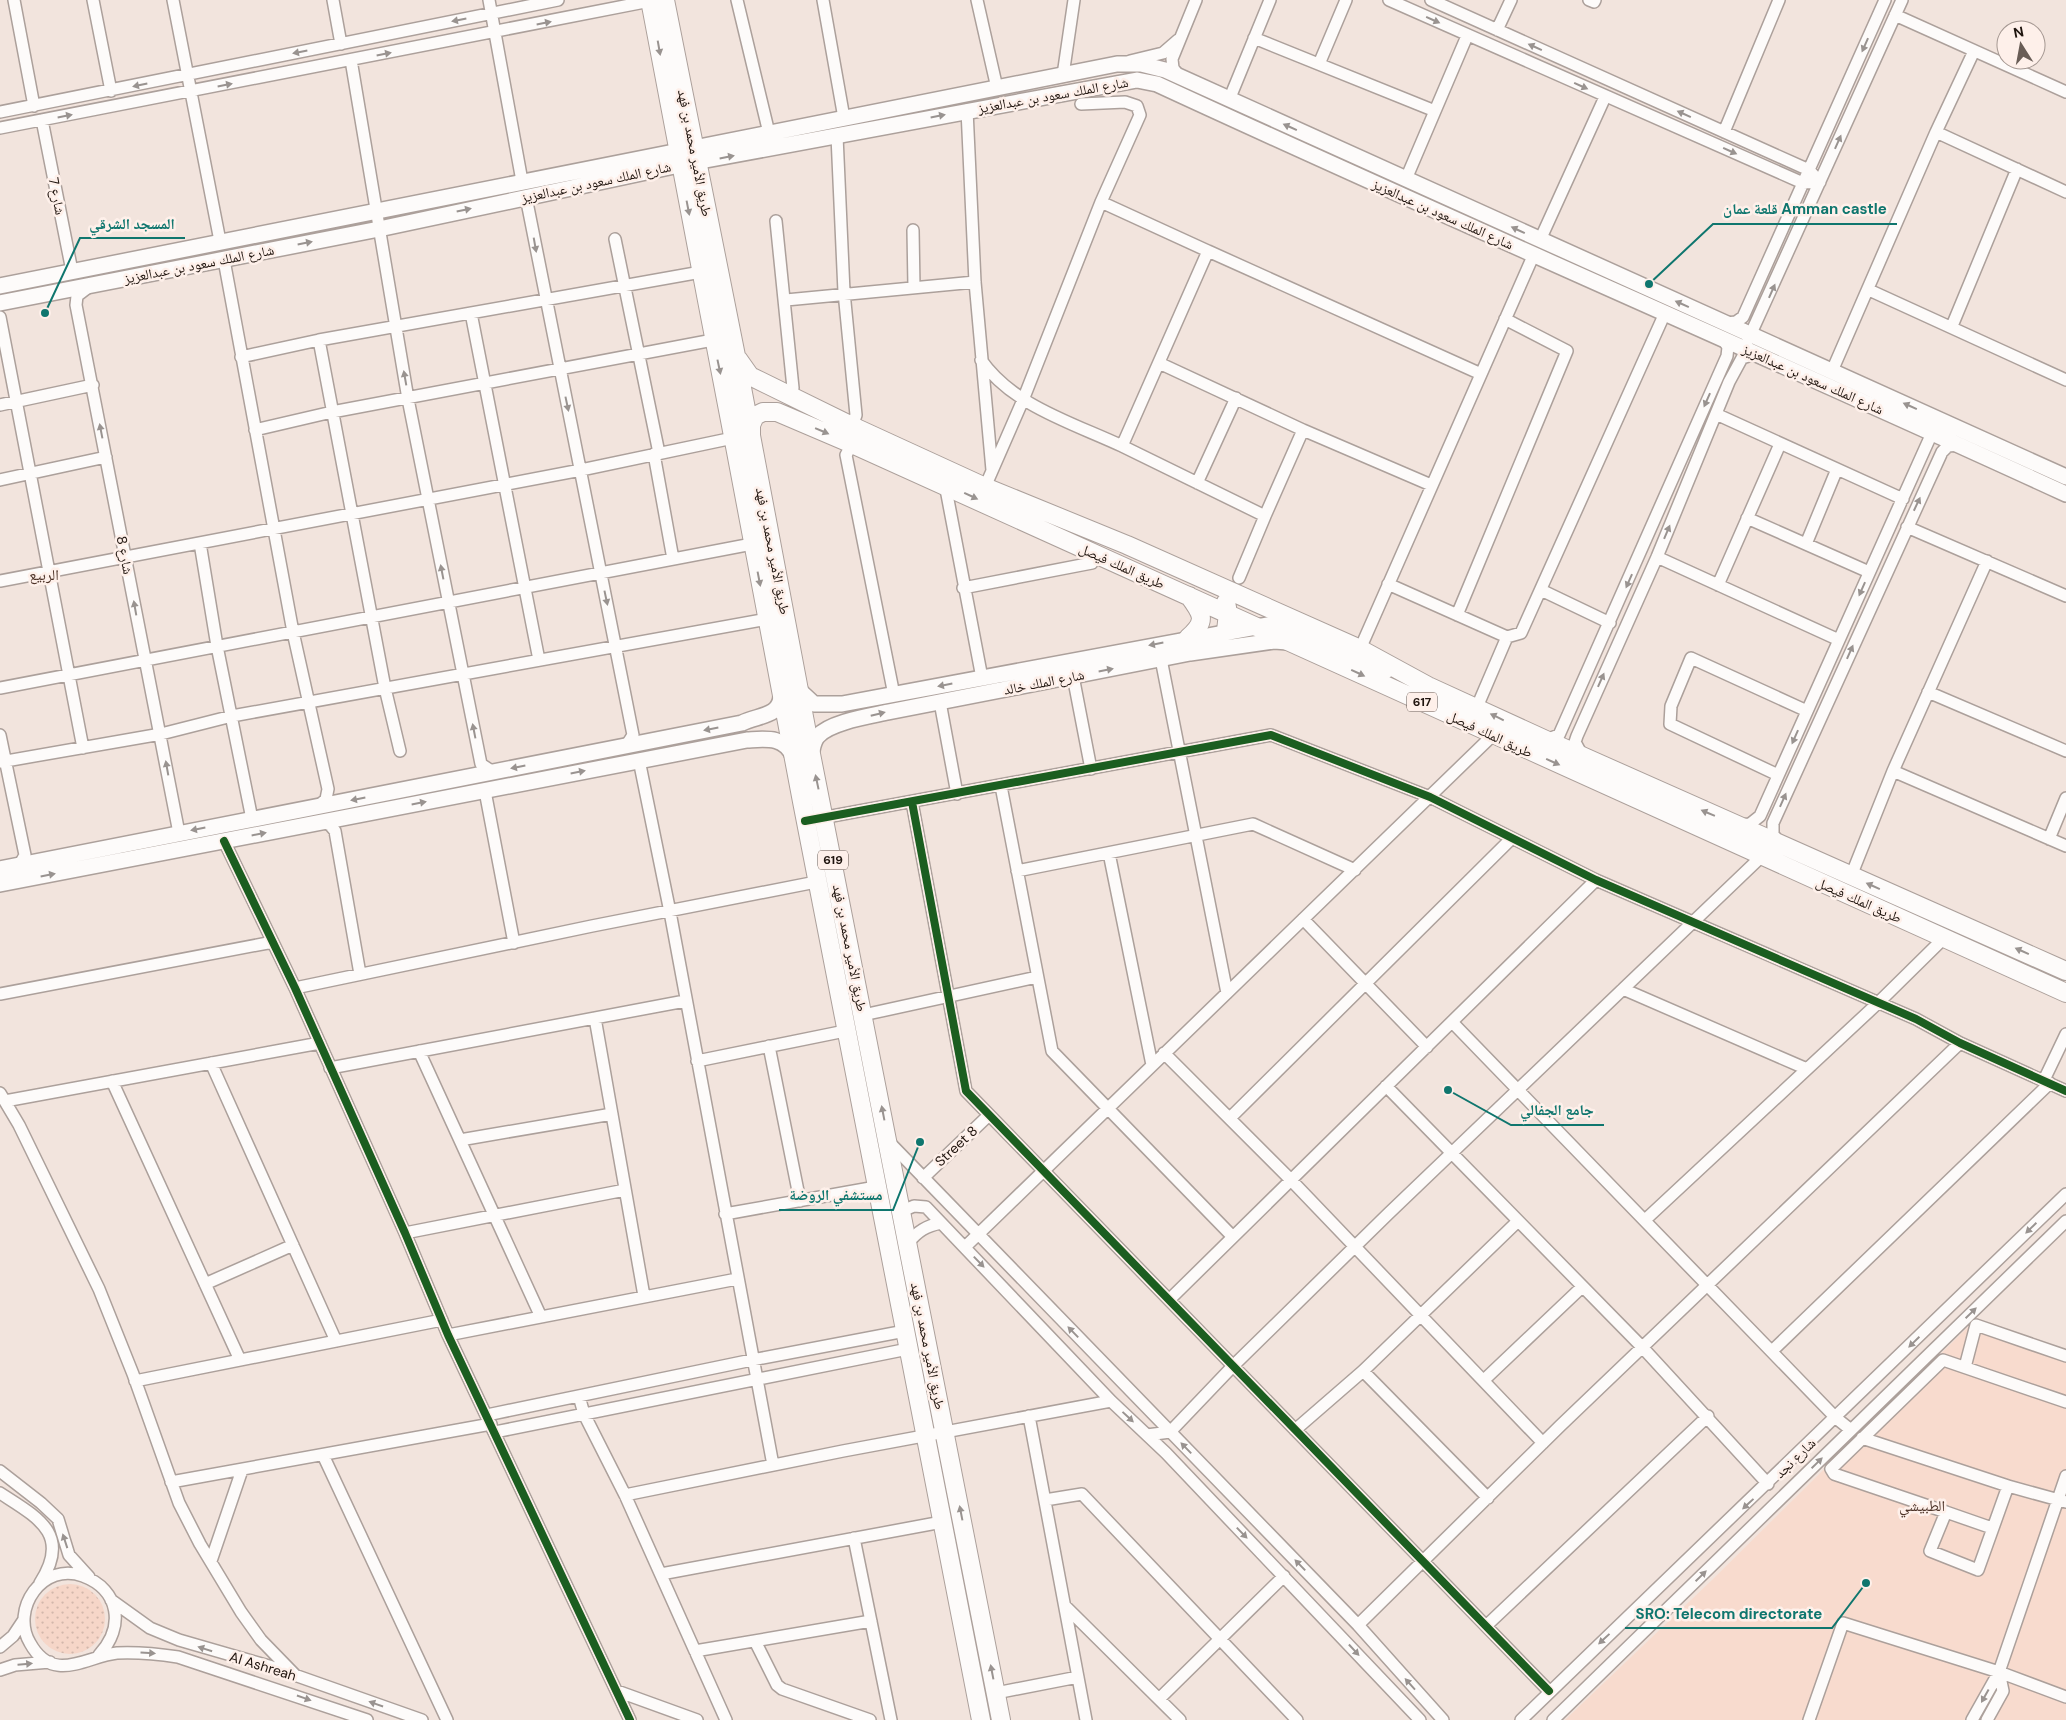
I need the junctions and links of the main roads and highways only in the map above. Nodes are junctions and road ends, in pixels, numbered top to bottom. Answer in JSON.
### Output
{"nodes":[{"id":1,"x":655,"y":0,"type":"edge"},
{"id":2,"x":943,"y":99,"type":"junction"},
{"id":3,"x":837,"y":136,"type":"junction"},
{"id":4,"x":1303,"y":152,"type":"junction"},
{"id":5,"x":686,"y":156,"type":"junction"},
{"id":6,"x":1382,"y":169,"type":"junction"},
{"id":7,"x":1537,"y":247,"type":"junction"},
{"id":8,"x":0,"y":286,"type":"edge"},
{"id":9,"x":0,"y":303,"type":"edge"},
{"id":10,"x":736,"y":356,"type":"junction"},
{"id":11,"x":790,"y":392,"type":"junction"},
{"id":12,"x":777,"y":412,"type":"junction"},
{"id":13,"x":1932,"y":433,"type":"junction"},
{"id":14,"x":852,"y":435,"type":"junction"},
{"id":15,"x":751,"y":438,"type":"junction"},
{"id":16,"x":2010,"y":452,"type":"junction"},
{"id":17,"x":2066,"y":477,"type":"edge"},
{"id":18,"x":2066,"y":494,"type":"edge"},
{"id":19,"x":1049,"y":514,"type":"junction"},
{"id":20,"x":1189,"y":596,"type":"junction"},
{"id":21,"x":1228,"y":613,"type":"junction"},
{"id":22,"x":1256,"y":626,"type":"junction"},
{"id":23,"x":1226,"y":631,"type":"junction"},
{"id":24,"x":1188,"y":638,"type":"junction"},
{"id":25,"x":1294,"y":643,"type":"junction"},
{"id":26,"x":1167,"y":658,"type":"junction"},
{"id":27,"x":1428,"y":686,"type":"junction"},
{"id":28,"x":800,"y":691,"type":"junction"},
{"id":29,"x":782,"y":696,"type":"junction"},
{"id":30,"x":842,"y":704,"type":"junction"},
{"id":31,"x":742,"y":723,"type":"junction"},
{"id":32,"x":844,"y":723,"type":"junction"},
{"id":33,"x":747,"y":740,"type":"junction"},
{"id":34,"x":811,"y":754,"type":"junction"},
{"id":35,"x":793,"y":756,"type":"junction"},
{"id":36,"x":319,"y":814,"type":"junction"},
{"id":37,"x":179,"y":833,"type":"junction"},
{"id":38,"x":84,"y":868,"type":"junction"},
{"id":39,"x":0,"y":869,"type":"edge"},
{"id":40,"x":0,"y":884,"type":"edge"},
{"id":41,"x":2066,"y":971,"type":"edge"},
{"id":42,"x":2066,"y":993,"type":"edge"},
{"id":43,"x":981,"y":1720,"type":"edge"},
{"id":44,"x":1001,"y":1720,"type":"edge"}],
"edges":[{"from":1,"to":5,"type":"highway","name":"طريق الأمير محمد بن فهد","number":"619"},
{"from":2,"to":3,"type":"main road"},
{"from":2,"to":5,"type":"main road","name":"شارع الملك سعود بن عبدالعزيز"},
{"from":6,"to":2,"type":"main road","name":"شارع الملك سعود بن عبدالعزيز","one_way":true},
{"from":3,"to":4,"type":"main road","name":"شارع الملك سعود بن عبدالعزيز","one_way":true},
{"from":5,"to":3,"type":"main road","name":"شارع الملك سعود بن عبدالعزيز","one_way":true},
{"from":4,"to":6,"type":"main road"},
{"from":4,"to":7,"type":"main road","name":"شارع الملك سعود بن عبدالعزيز"},
{"from":5,"to":8,"type":"main road","name":"شارع الملك سعود بن عبدالعزيز"},
{"from":9,"to":5,"type":"main road","name":"شارع الملك سعود بن عبدالعزيز","one_way":true},
{"from":5,"to":10,"type":"highway","name":"طريق الأمير محمد بن فهد","number":"619"},
{"from":5,"to":29,"type":"highway","name":"طريق الأمير محمد بن فهد","number":"619","one_way":true},
{"from":7,"to":6,"type":"main road","name":"شارع الملك سعود بن عبدالعزيز","one_way":true},
{"from":7,"to":13,"type":"main road","name":"شارع الملك سعود بن عبدالعزيز"},
{"from":16,"to":7,"type":"main road","name":"شارع الملك سعود بن عبدالعزيز","one_way":true},
{"from":10,"to":11,"type":"highway","name":"طريق الملك فيصل"},
{"from":10,"to":15,"type":"highway","name":"طريق الأمير محمد بن فهد","number":"619"},
{"from":11,"to":12,"type":"highway"},
{"from":11,"to":14,"type":"highway","name":"طريق الملك فيصل","number":"617"},
{"from":12,"to":14,"type":"highway","name":"طريق الملك فيصل","number":"617","one_way":true},
{"from":12,"to":15,"type":"highway"},
{"from":13,"to":16,"type":"main road"},
{"from":13,"to":18,"type":"main road","name":"شارع الملك سعود بن عبدالعزيز"},
{"from":14,"to":19,"type":"highway","name":"طريق الملك فيصل","number":"617"},
{"from":14,"to":20,"type":"highway","name":"طريق الملك فيصل","number":"617","one_way":true},
{"from":15,"to":28,"type":"highway","name":"طريق الأمير محمد بن فهد","number":"619"},
{"from":16,"to":17,"type":"main road","name":"شارع الملك سعود بن عبدالعزيز"},
{"from":19,"to":21,"type":"highway"},
{"from":19,"to":27,"type":"highway","name":"طريق الملك فيصل","number":"617"},
{"from":20,"to":21,"type":"highway","name":"طريق الملك فيصل","number":"617"},
{"from":20,"to":24,"type":"highway"},
{"from":21,"to":22,"type":"highway","name":"طريق الملك فيصل","number":"617"},
{"from":21,"to":23,"type":"highway"},
{"from":22,"to":23,"type":"main road","name":"شارع الملك خالد"},
{"from":22,"to":25,"type":"highway","name":"طريق الملك فيصل","number":"617"},
{"from":22,"to":27,"type":"main road","name":"شارع الملك خالد"},
{"from":23,"to":24,"type":"main road","name":"شارع الملك خالد"},
{"from":23,"to":26,"type":"main road"},
{"from":24,"to":30,"type":"main road","name":"شارع الملك خالد","one_way":true},
{"from":25,"to":26,"type":"main road","name":"شارع الملك خالد"},
{"from":25,"to":42,"type":"highway","name":"طريق الملك فيصل","number":"617","one_way":true},
{"from":32,"to":26,"type":"main road","name":"شارع الملك خالد","one_way":true},
{"from":41,"to":27,"type":"highway","name":"طريق الملك فيصل","number":"617","one_way":true},
{"from":28,"to":30,"type":"main road","name":"شارع الملك خالد"},
{"from":28,"to":34,"type":"highway","name":"طريق الأمير محمد بن فهد","number":"619"},
{"from":29,"to":31,"type":"main road"},
{"from":29,"to":35,"type":"highway","name":"طريق الأمير محمد بن فهد","number":"619"},
{"from":30,"to":32,"type":"main road"},
{"from":31,"to":33,"type":"main road"},
{"from":31,"to":36,"type":"main road","one_way":true},
{"from":32,"to":34,"type":"main road","name":"شارع الملك خالد"},
{"from":33,"to":35,"type":"main road"},
{"from":36,"to":33,"type":"main road","one_way":true},
{"from":44,"to":34,"type":"highway","name":"طريق الأمير محمد بن فهد","number":"619","one_way":true},
{"from":35,"to":43,"type":"highway","name":"طريق الأمير محمد بن فهد","number":"619"},
{"from":36,"to":37,"type":"main road","one_way":true},
{"from":38,"to":36,"type":"main road","one_way":true},
{"from":37,"to":38,"type":"main road"},
{"from":37,"to":39,"type":"main road"},
{"from":40,"to":38,"type":"main road","one_way":true}]}
